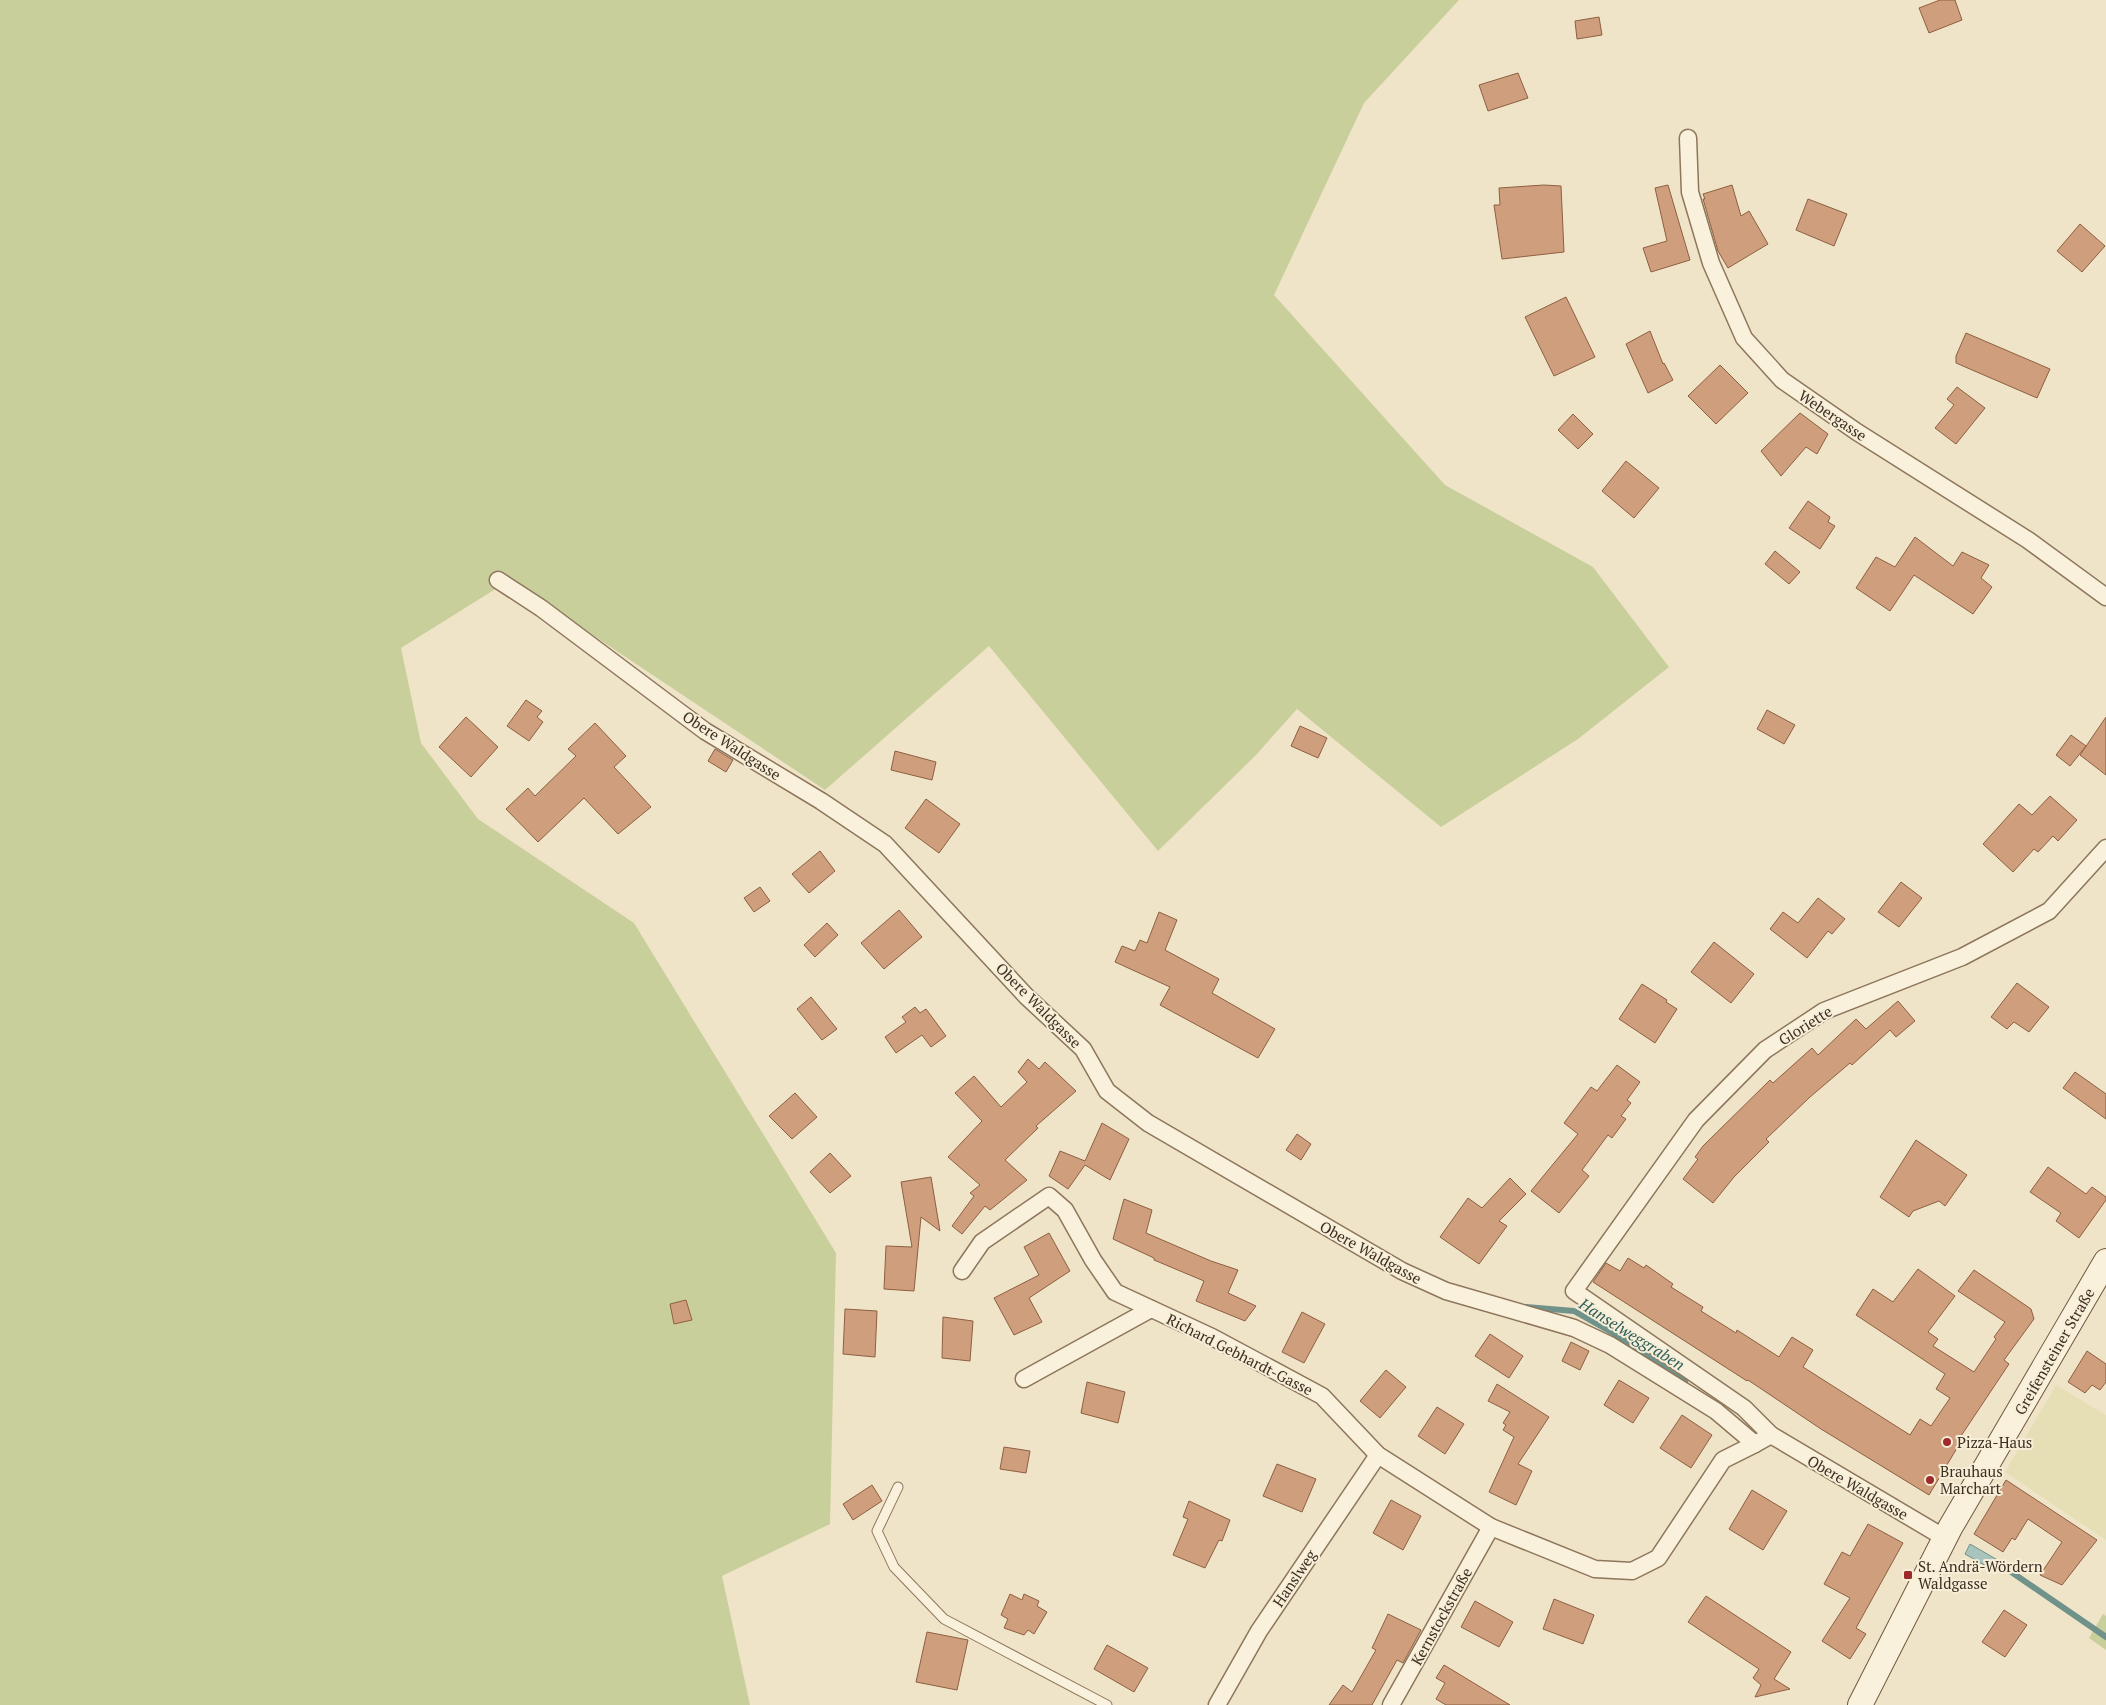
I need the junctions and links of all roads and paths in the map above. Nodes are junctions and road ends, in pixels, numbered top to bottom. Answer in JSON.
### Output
{"nodes":[{"id":1,"x":1688,"y":138,"type":"dead end"},
{"id":2,"x":498,"y":580,"type":"dead end"},
{"id":3,"x":2106,"y":597,"type":"edge"},
{"id":4,"x":2106,"y":848,"type":"edge"},
{"id":5,"x":2105,"y":1266,"type":"edge"},
{"id":6,"x":962,"y":1271,"type":"dead end"},
{"id":7,"x":1574,"y":1291,"type":"joint"},
{"id":8,"x":1151,"y":1309,"type":"junction"},
{"id":9,"x":1024,"y":1379,"type":"dead end"},
{"id":10,"x":1771,"y":1435,"type":"junction"},
{"id":11,"x":1756,"y":1444,"type":"junction"},
{"id":12,"x":1378,"y":1456,"type":"junction"},
{"id":13,"x":898,"y":1487,"type":"dead end"},
{"id":14,"x":1491,"y":1527,"type":"junction"},
{"id":15,"x":1945,"y":1538,"type":"junction"},
{"id":16,"x":1107,"y":1705,"type":"edge"},
{"id":17,"x":1217,"y":1705,"type":"edge"},
{"id":18,"x":1391,"y":1705,"type":"edge"},
{"id":19,"x":1860,"y":1705,"type":"edge"}],
"edges":[{"from":1,"to":3,"type":"street","name":"Webergasse"},
{"from":2,"to":11,"type":"street","name":"Obere Waldgasse"},
{"from":4,"to":7,"type":"street","name":"Gloriette"},
{"from":5,"to":15,"type":"main road","name":"Greifensteiner Straße"},
{"from":6,"to":8,"type":"street","name":"Richard Gebhardt-Gasse"},
{"from":7,"to":10,"type":"street","name":"Obere Waldgasse"},
{"from":8,"to":9,"type":"street","name":"Richard Gebhardt-Gasse"},
{"from":8,"to":12,"type":"street","name":"Richard Gebhardt-Gasse"},
{"from":10,"to":11,"type":"street"},
{"from":10,"to":15,"type":"street","name":"Obere Waldgasse"},
{"from":11,"to":14,"type":"street","name":"Richard Gebhardt-Gasse"},
{"from":12,"to":14,"type":"street","name":"Richard Gebhardt-Gasse"},
{"from":12,"to":17,"type":"street","name":"Hanslweg"},
{"from":13,"to":16,"type":"lane"},
{"from":14,"to":18,"type":"street","name":"Kernstockstraße"},
{"from":15,"to":19,"type":"main road","name":"Greifensteiner Straße"}]}
